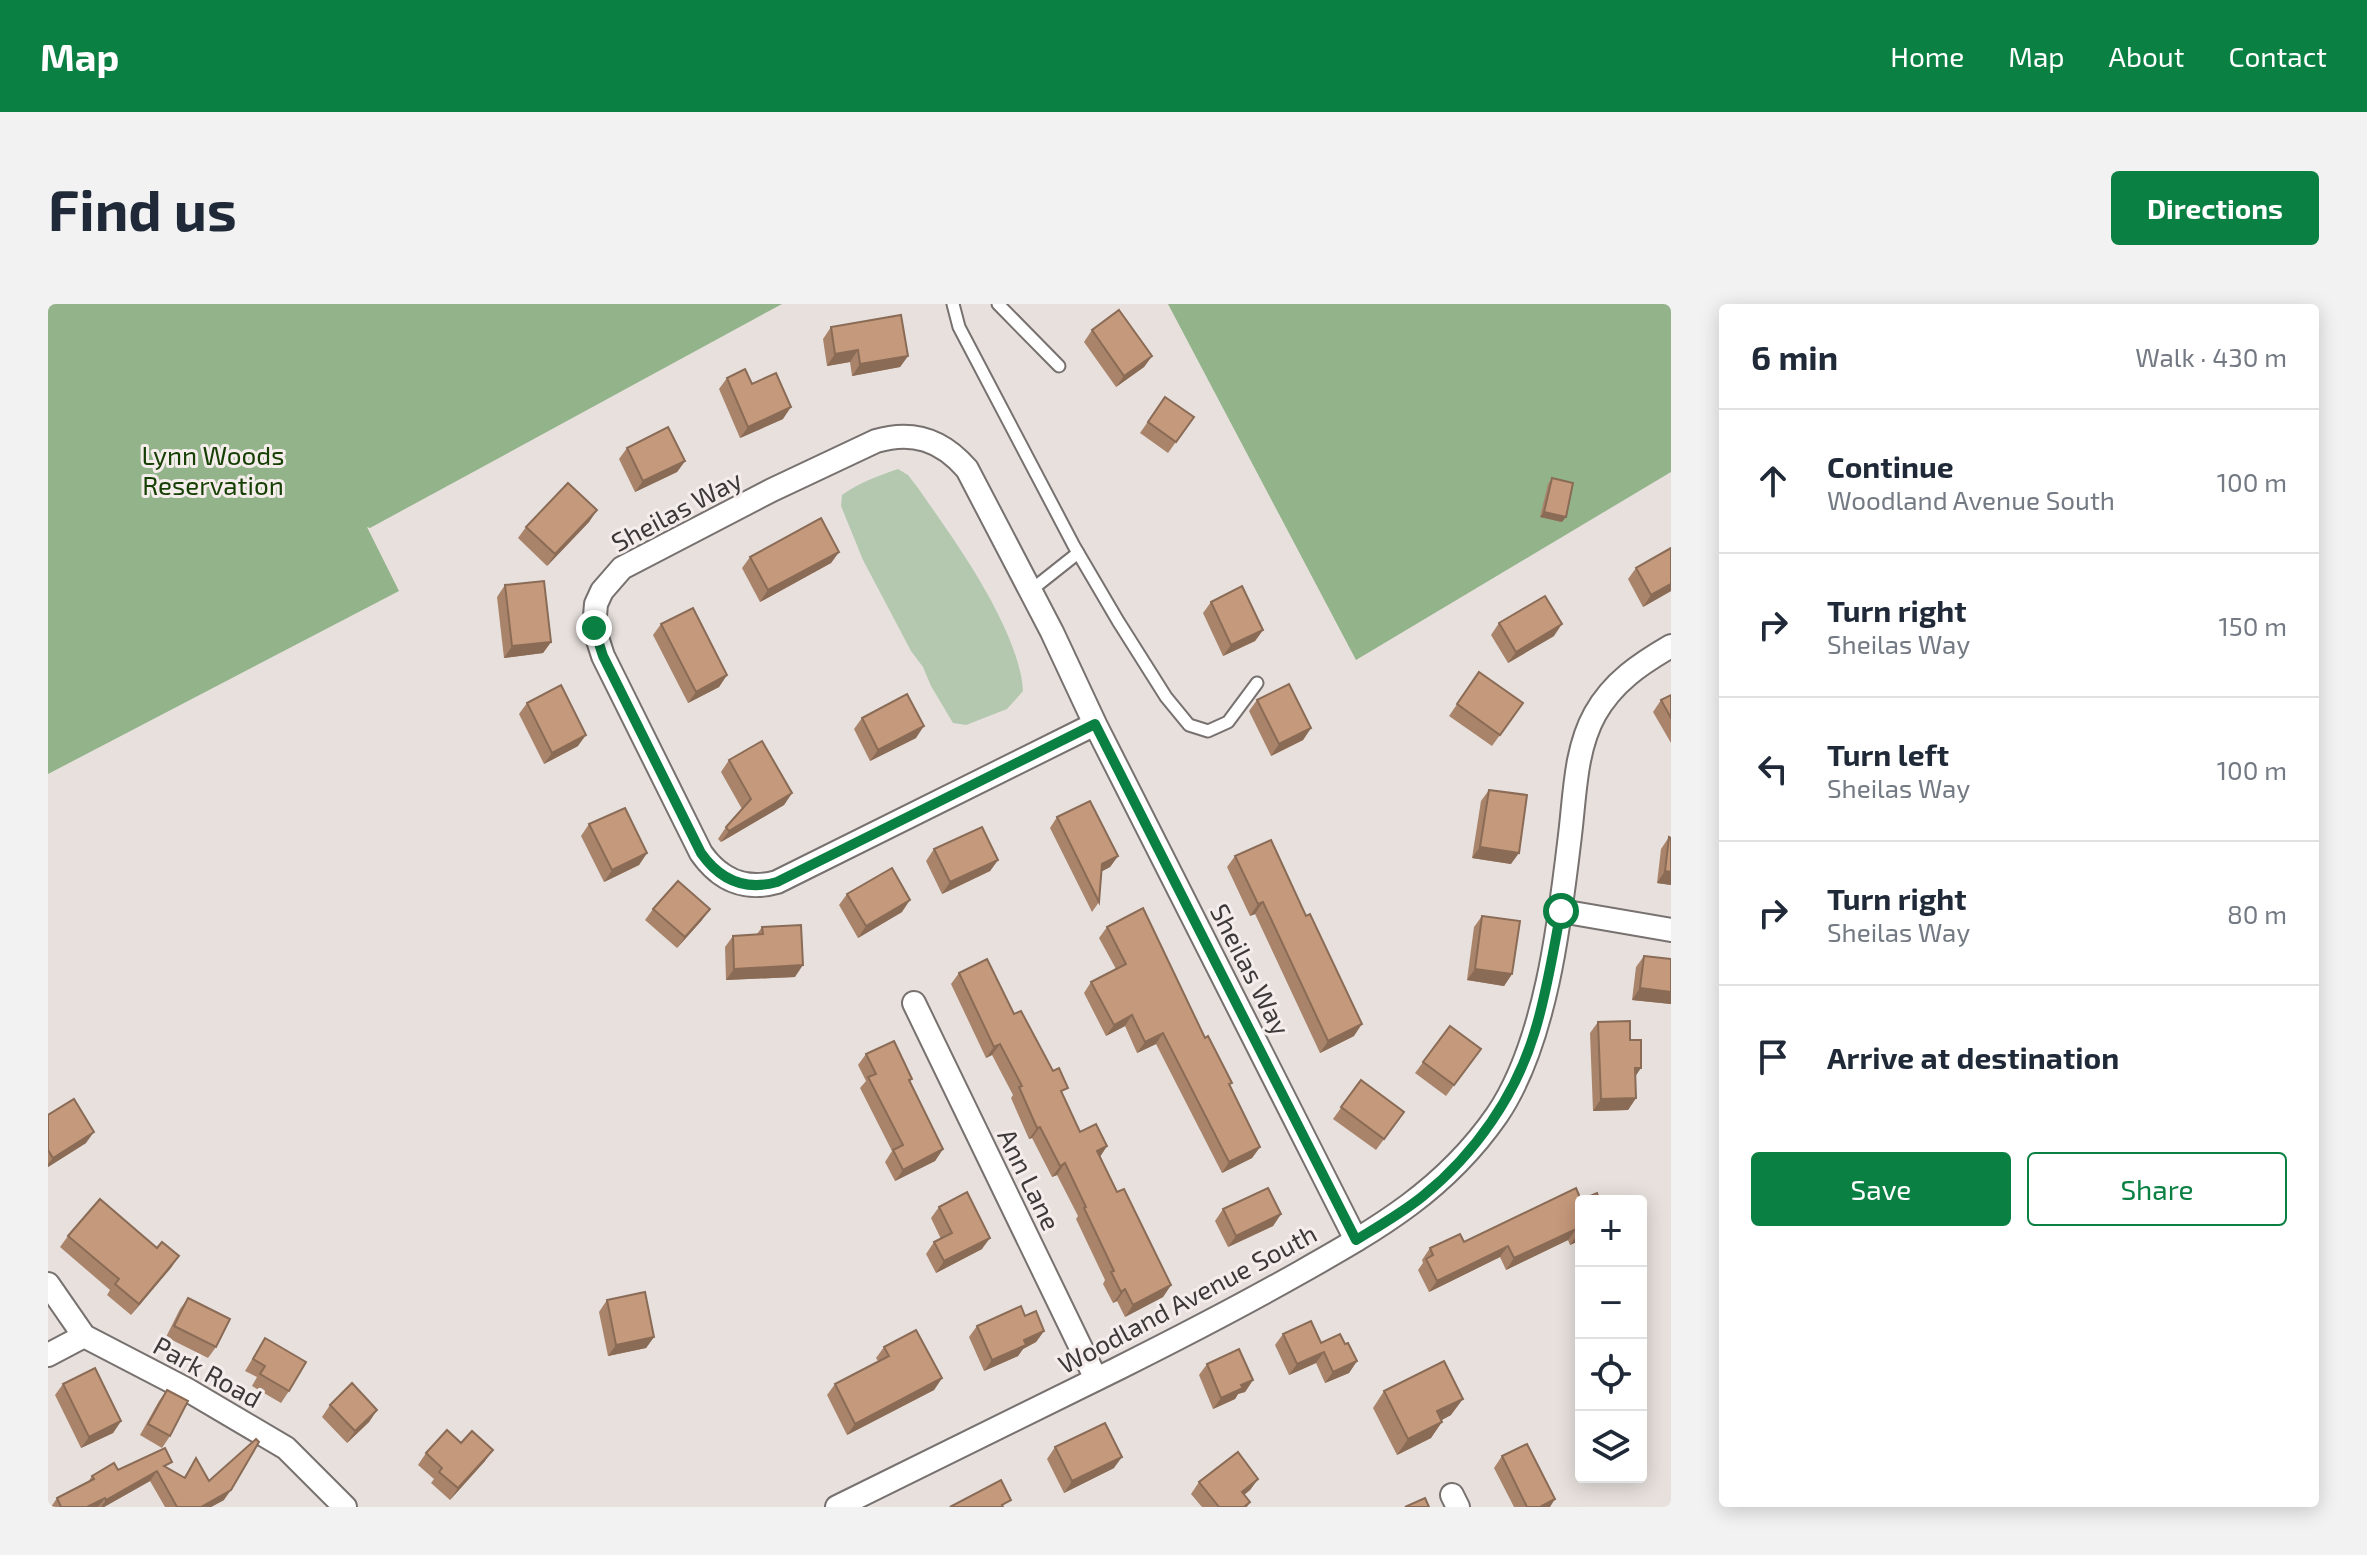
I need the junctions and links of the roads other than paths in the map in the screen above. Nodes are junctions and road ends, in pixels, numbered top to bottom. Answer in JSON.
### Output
{"nodes":[{"id":1,"x":953,"y":304,"type":"edge"},
{"id":2,"x":998,"y":304,"type":"edge"},
{"id":3,"x":1059,"y":366,"type":"dead end"},
{"id":4,"x":1078,"y":553,"type":"junction"},
{"id":5,"x":1030,"y":591,"type":"junction"},
{"id":6,"x":1671,"y":646,"type":"edge"},
{"id":7,"x":1257,"y":683,"type":"dead end"},
{"id":8,"x":1095,"y":724,"type":"junction"},
{"id":9,"x":1561,"y":911,"type":"junction"},
{"id":10,"x":1671,"y":930,"type":"edge"},
{"id":11,"x":914,"y":1003,"type":"dead end"},
{"id":12,"x":1356,"y":1240,"type":"junction"},
{"id":13,"x":48,"y":1284,"type":"edge"},
{"id":14,"x":84,"y":1336,"type":"junction"},
{"id":15,"x":48,"y":1355,"type":"edge"},
{"id":16,"x":1096,"y":1379,"type":"junction"},
{"id":17,"x":345,"y":1507,"type":"edge"},
{"id":18,"x":837,"y":1507,"type":"edge"}],
"edges":[{"from":1,"to":4,"type":"lane"},
{"from":2,"to":3,"type":"lane"},
{"from":4,"to":5,"type":"lane"},
{"from":4,"to":7,"type":"lane"},
{"from":5,"to":8,"type":"street","name":"Sheilas Way"},
{"from":5,"to":8,"type":"street","name":"Sheilas Way"},
{"from":6,"to":9,"type":"street","name":"Woodland Avenue South"},
{"from":8,"to":12,"type":"street","name":"Sheilas Way"},
{"from":9,"to":10,"type":"street"},
{"from":9,"to":12,"type":"street","name":"Woodland Avenue South"},
{"from":11,"to":16,"type":"street","name":"Ann Lane"},
{"from":12,"to":16,"type":"street","name":"Woodland Avenue South"},
{"from":13,"to":14,"type":"street","name":"Park Road"},
{"from":14,"to":15,"type":"street"},
{"from":14,"to":17,"type":"street","name":"Park Road"},
{"from":16,"to":18,"type":"street","name":"Woodland Avenue South"}]}
